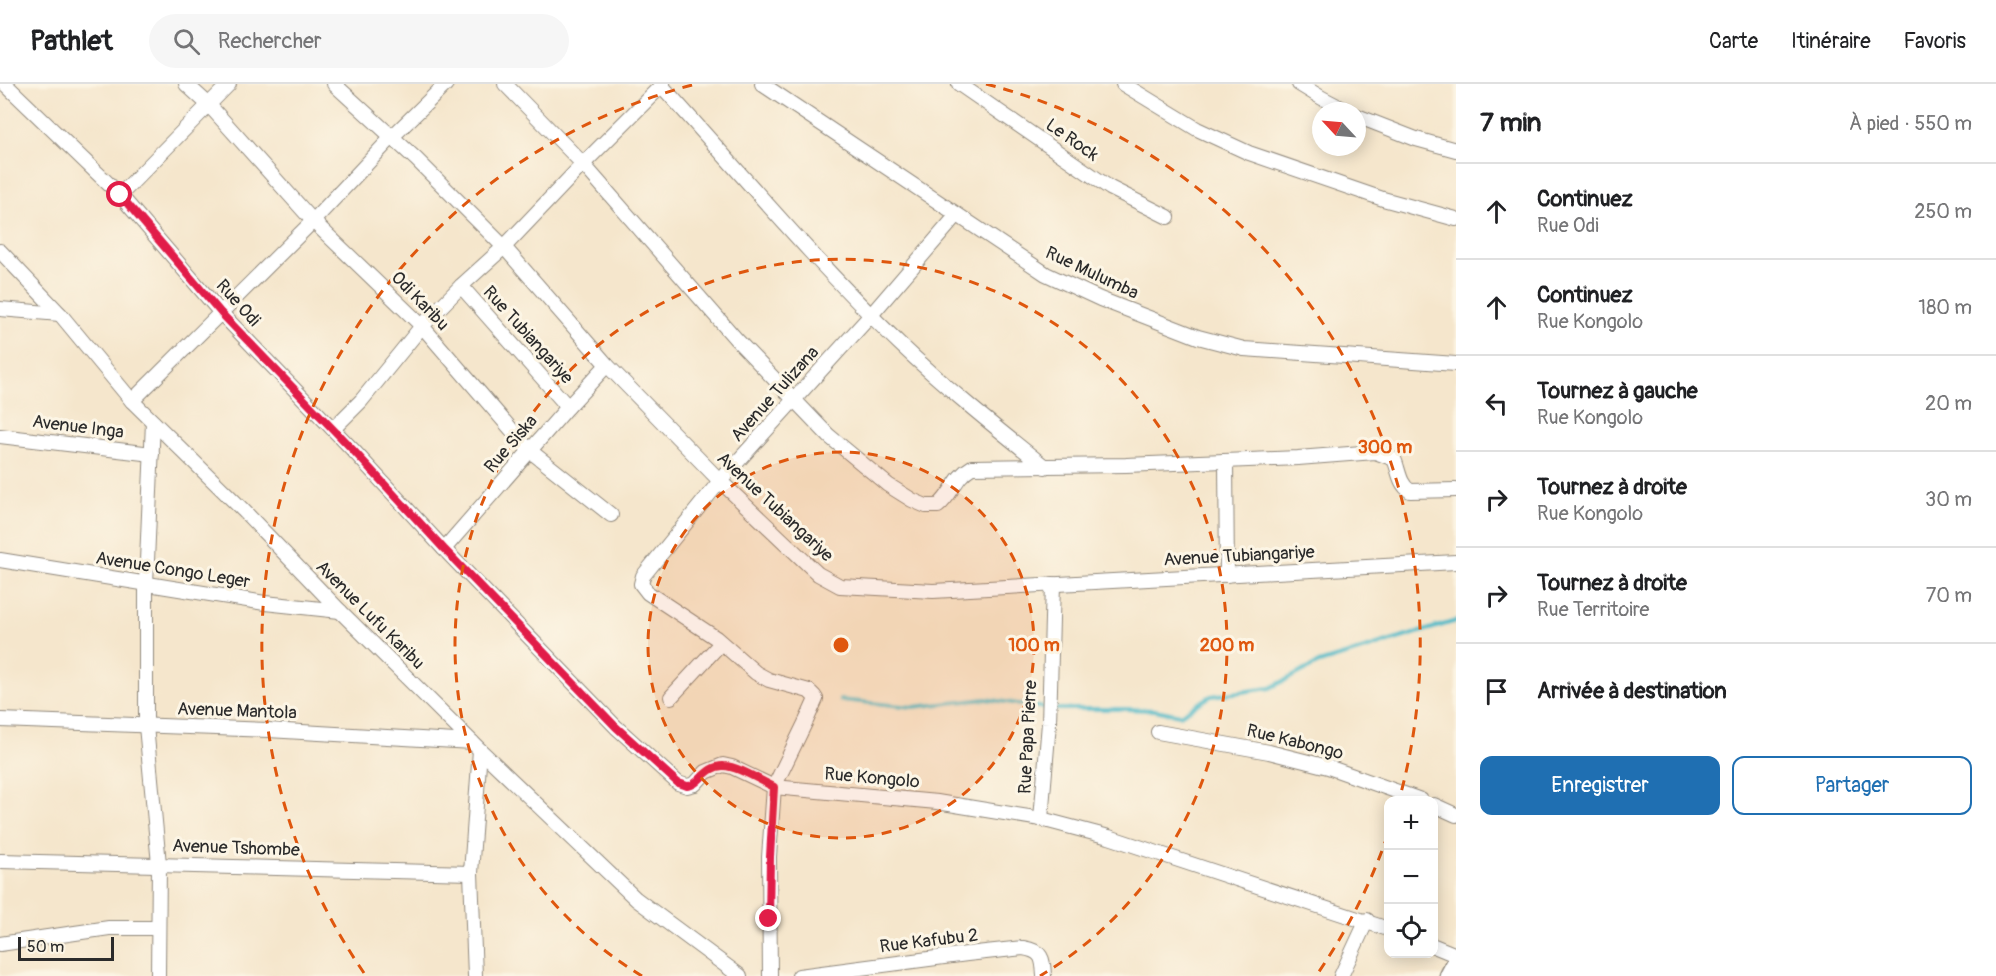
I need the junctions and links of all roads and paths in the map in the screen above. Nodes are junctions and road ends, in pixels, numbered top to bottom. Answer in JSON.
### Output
{"nodes":[{"id":1,"x":5,"y":84,"type":"edge"},
{"id":2,"x":186,"y":84,"type":"edge"},
{"id":3,"x":229,"y":84,"type":"edge"},
{"id":4,"x":334,"y":84,"type":"edge"},
{"id":5,"x":446,"y":84,"type":"edge"},
{"id":6,"x":505,"y":84,"type":"edge"},
{"id":7,"x":762,"y":84,"type":"edge"},
{"id":8,"x":959,"y":84,"type":"edge"},
{"id":9,"x":1123,"y":84,"type":"edge"},
{"id":10,"x":1299,"y":84,"type":"edge"},
{"id":11,"x":662,"y":85,"type":"edge"},
{"id":12,"x":20,"y":89,"type":"edge"},
{"id":13,"x":1330,"y":102,"type":"edge"},
{"id":14,"x":209,"y":105,"type":"junction"},
{"id":15,"x":1366,"y":120,"type":"edge"},
{"id":16,"x":393,"y":136,"type":"junction"},
{"id":17,"x":1456,"y":150,"type":"edge"},
{"id":18,"x":583,"y":164,"type":"junction"},
{"id":19,"x":120,"y":195,"type":"junction"},
{"id":20,"x":957,"y":216,"type":"junction"},
{"id":21,"x":1168,"y":218,"type":"dead end"},
{"id":22,"x":1456,"y":219,"type":"edge"},
{"id":23,"x":313,"y":221,"type":"junction"},
{"id":24,"x":504,"y":247,"type":"junction"},
{"id":25,"x":0,"y":251,"type":"edge"},
{"id":26,"x":461,"y":286,"type":"junction"},
{"id":27,"x":0,"y":309,"type":"edge"},
{"id":28,"x":221,"y":313,"type":"junction"},
{"id":29,"x":60,"y":314,"type":"junction"},
{"id":30,"x":871,"y":315,"type":"junction"},
{"id":31,"x":422,"y":326,"type":"junction"},
{"id":32,"x":1456,"y":364,"type":"edge"},
{"id":33,"x":607,"y":365,"type":"junction"},
{"id":34,"x":795,"y":400,"type":"junction"},
{"id":35,"x":132,"y":401,"type":"junction"},
{"id":36,"x":568,"y":407,"type":"junction"},
{"id":37,"x":153,"y":422,"type":"junction"},
{"id":38,"x":333,"y":429,"type":"junction"},
{"id":39,"x":0,"y":436,"type":"edge"},
{"id":40,"x":529,"y":450,"type":"junction"},
{"id":41,"x":152,"y":454,"type":"junction"},
{"id":42,"x":1226,"y":461,"type":"junction"},
{"id":43,"x":1045,"y":467,"type":"junction"},
{"id":44,"x":720,"y":481,"type":"junction"},
{"id":45,"x":1456,"y":490,"type":"edge"},
{"id":46,"x":611,"y":515,"type":"dead end"},
{"id":47,"x":444,"y":549,"type":"junction"},
{"id":48,"x":0,"y":560,"type":"edge"},
{"id":49,"x":1456,"y":562,"type":"edge"},
{"id":50,"x":1227,"y":575,"type":"junction"},
{"id":51,"x":146,"y":584,"type":"junction"},
{"id":52,"x":1053,"y":584,"type":"junction"},
{"id":53,"x":340,"y":611,"type":"junction"},
{"id":54,"x":722,"y":643,"type":"junction"},
{"id":55,"x":671,"y":697,"type":"dead end"},
{"id":56,"x":0,"y":720,"type":"edge"},
{"id":57,"x":146,"y":726,"type":"junction"},
{"id":58,"x":1158,"y":732,"type":"dead end"},
{"id":59,"x":476,"y":746,"type":"junction"},
{"id":60,"x":774,"y":787,"type":"junction"},
{"id":61,"x":1407,"y":796,"type":"edge"},
{"id":62,"x":1438,"y":808,"type":"edge"},
{"id":63,"x":1456,"y":815,"type":"edge"},
{"id":64,"x":1041,"y":819,"type":"junction"},
{"id":65,"x":0,"y":861,"type":"edge"},
{"id":66,"x":159,"y":864,"type":"junction"},
{"id":67,"x":471,"y":873,"type":"junction"},
{"id":68,"x":1367,"y":920,"type":"junction"},
{"id":69,"x":1384,"y":926,"type":"edge"},
{"id":70,"x":157,"y":928,"type":"junction"},
{"id":71,"x":0,"y":944,"type":"edge"},
{"id":72,"x":1438,"y":947,"type":"edge"},
{"id":73,"x":1456,"y":954,"type":"edge"},
{"id":74,"x":1456,"y":963,"type":"edge"},
{"id":75,"x":158,"y":976,"type":"edge"},
{"id":76,"x":475,"y":976,"type":"edge"},
{"id":77,"x":740,"y":976,"type":"edge"},
{"id":78,"x":770,"y":976,"type":"edge"},
{"id":79,"x":800,"y":976,"type":"edge"},
{"id":80,"x":1044,"y":976,"type":"edge"},
{"id":81,"x":1341,"y":976,"type":"edge"},
{"id":82,"x":1449,"y":976,"type":"edge"}],
"edges":[{"from":1,"to":12,"type":"street","name":"Rue Odi"},
{"from":2,"to":14,"type":"street","name":"Odi Karibu"},
{"from":3,"to":14,"type":"street"},
{"from":4,"to":16,"type":"street","name":"Avenue Tubiangariye"},
{"from":5,"to":16,"type":"street"},
{"from":6,"to":18,"type":"street"},
{"from":7,"to":20,"type":"street","name":"Rue Mulumba"},
{"from":8,"to":21,"type":"street","name":"Le Rock"},
{"from":9,"to":22,"type":"street"},
{"from":10,"to":13,"type":"street"},
{"from":11,"to":18,"type":"street"},
{"from":11,"to":30,"type":"street"},
{"from":12,"to":19,"type":"street","name":"Rue Odi"},
{"from":14,"to":19,"type":"street"},
{"from":14,"to":23,"type":"street","name":"Odi Karibu"},
{"from":15,"to":17,"type":"street"},
{"from":16,"to":23,"type":"street"},
{"from":16,"to":24,"type":"street","name":"Avenue Tubiangariye"},
{"from":18,"to":24,"type":"street"},
{"from":18,"to":34,"type":"street"},
{"from":19,"to":28,"type":"street","name":"Rue Odi"},
{"from":20,"to":30,"type":"street","name":"Avenue Tulizana"},
{"from":20,"to":32,"type":"street","name":"Rue Mulumba"},
{"from":23,"to":28,"type":"street"},
{"from":23,"to":31,"type":"street","name":"Odi Karibu"},
{"from":24,"to":26,"type":"street"},
{"from":24,"to":33,"type":"street","name":"Avenue Tubiangariye"},
{"from":25,"to":29,"type":"street","name":"Avenue Lufu Karibu"},
{"from":26,"to":31,"type":"street"},
{"from":26,"to":36,"type":"street","name":"Rue Tubiangariye"},
{"from":27,"to":29,"type":"street"},
{"from":28,"to":35,"type":"street"},
{"from":28,"to":38,"type":"street","name":"Rue Odi"},
{"from":29,"to":35,"type":"street","name":"Avenue Lufu Karibu"},
{"from":30,"to":34,"type":"street","name":"Avenue Tulizana"},
{"from":30,"to":43,"type":"street"},
{"from":31,"to":38,"type":"street"},
{"from":31,"to":40,"type":"street","name":"Odi Karibu"},
{"from":33,"to":36,"type":"street","name":"Rue Siska"},
{"from":33,"to":44,"type":"street","name":"Avenue Tubiangariye"},
{"from":34,"to":43,"type":"street"},
{"from":34,"to":44,"type":"street","name":"Avenue Tulizana"},
{"from":35,"to":37,"type":"street","name":"Avenue Lufu Karibu"},
{"from":36,"to":40,"type":"street","name":"Rue Siska"},
{"from":37,"to":41,"type":"street"},
{"from":37,"to":53,"type":"street","name":"Avenue Lufu Karibu"},
{"from":38,"to":47,"type":"street","name":"Rue Odi"},
{"from":39,"to":41,"type":"street","name":"Avenue Inga"},
{"from":40,"to":46,"type":"street","name":"Odi Karibu"},
{"from":40,"to":47,"type":"street","name":"Rue Siska"},
{"from":41,"to":51,"type":"street"},
{"from":42,"to":43,"type":"street"},
{"from":42,"to":45,"type":"street"},
{"from":42,"to":50,"type":"street"},
{"from":44,"to":52,"type":"street","name":"Avenue Tubiangariye"},
{"from":44,"to":54,"type":"street","name":"Avenue Tulizana"},
{"from":47,"to":60,"type":"street","name":"Rue Kongolo"},
{"from":48,"to":51,"type":"street","name":"Avenue Congo Leger"},
{"from":49,"to":50,"type":"street","name":"Avenue Tubiangariye"},
{"from":50,"to":52,"type":"street","name":"Avenue Tubiangariye"},
{"from":51,"to":53,"type":"street","name":"Avenue Congo Leger"},
{"from":51,"to":57,"type":"street"},
{"from":52,"to":64,"type":"street","name":"Rue Papa Pierre"},
{"from":53,"to":59,"type":"street","name":"Avenue Lufu Karibu"},
{"from":54,"to":55,"type":"street"},
{"from":54,"to":60,"type":"street","name":"Avenue Tulizana"},
{"from":56,"to":57,"type":"street","name":"Avenue Mantola"},
{"from":57,"to":59,"type":"street","name":"Avenue Mantola"},
{"from":57,"to":66,"type":"street"},
{"from":58,"to":61,"type":"street","name":"Rue Kabongo"},
{"from":59,"to":67,"type":"street"},
{"from":59,"to":77,"type":"street","name":"Avenue Lufu Karibu"},
{"from":60,"to":64,"type":"street","name":"Rue Kongolo"},
{"from":60,"to":78,"type":"street"},
{"from":62,"to":63,"type":"street"},
{"from":64,"to":68,"type":"street","name":"Rue Kongolo"},
{"from":65,"to":66,"type":"street","name":"Avenue Tshombe"},
{"from":66,"to":67,"type":"street","name":"Avenue Tshombe"},
{"from":66,"to":70,"type":"street"},
{"from":67,"to":76,"type":"street"},
{"from":68,"to":69,"type":"street","name":"Rue Kongolo"},
{"from":68,"to":81,"type":"street"},
{"from":70,"to":71,"type":"street"},
{"from":70,"to":75,"type":"street"},
{"from":72,"to":73,"type":"street"},
{"from":74,"to":82,"type":"street"},
{"from":79,"to":80,"type":"street","name":"Rue Kafubu 2"}]}
